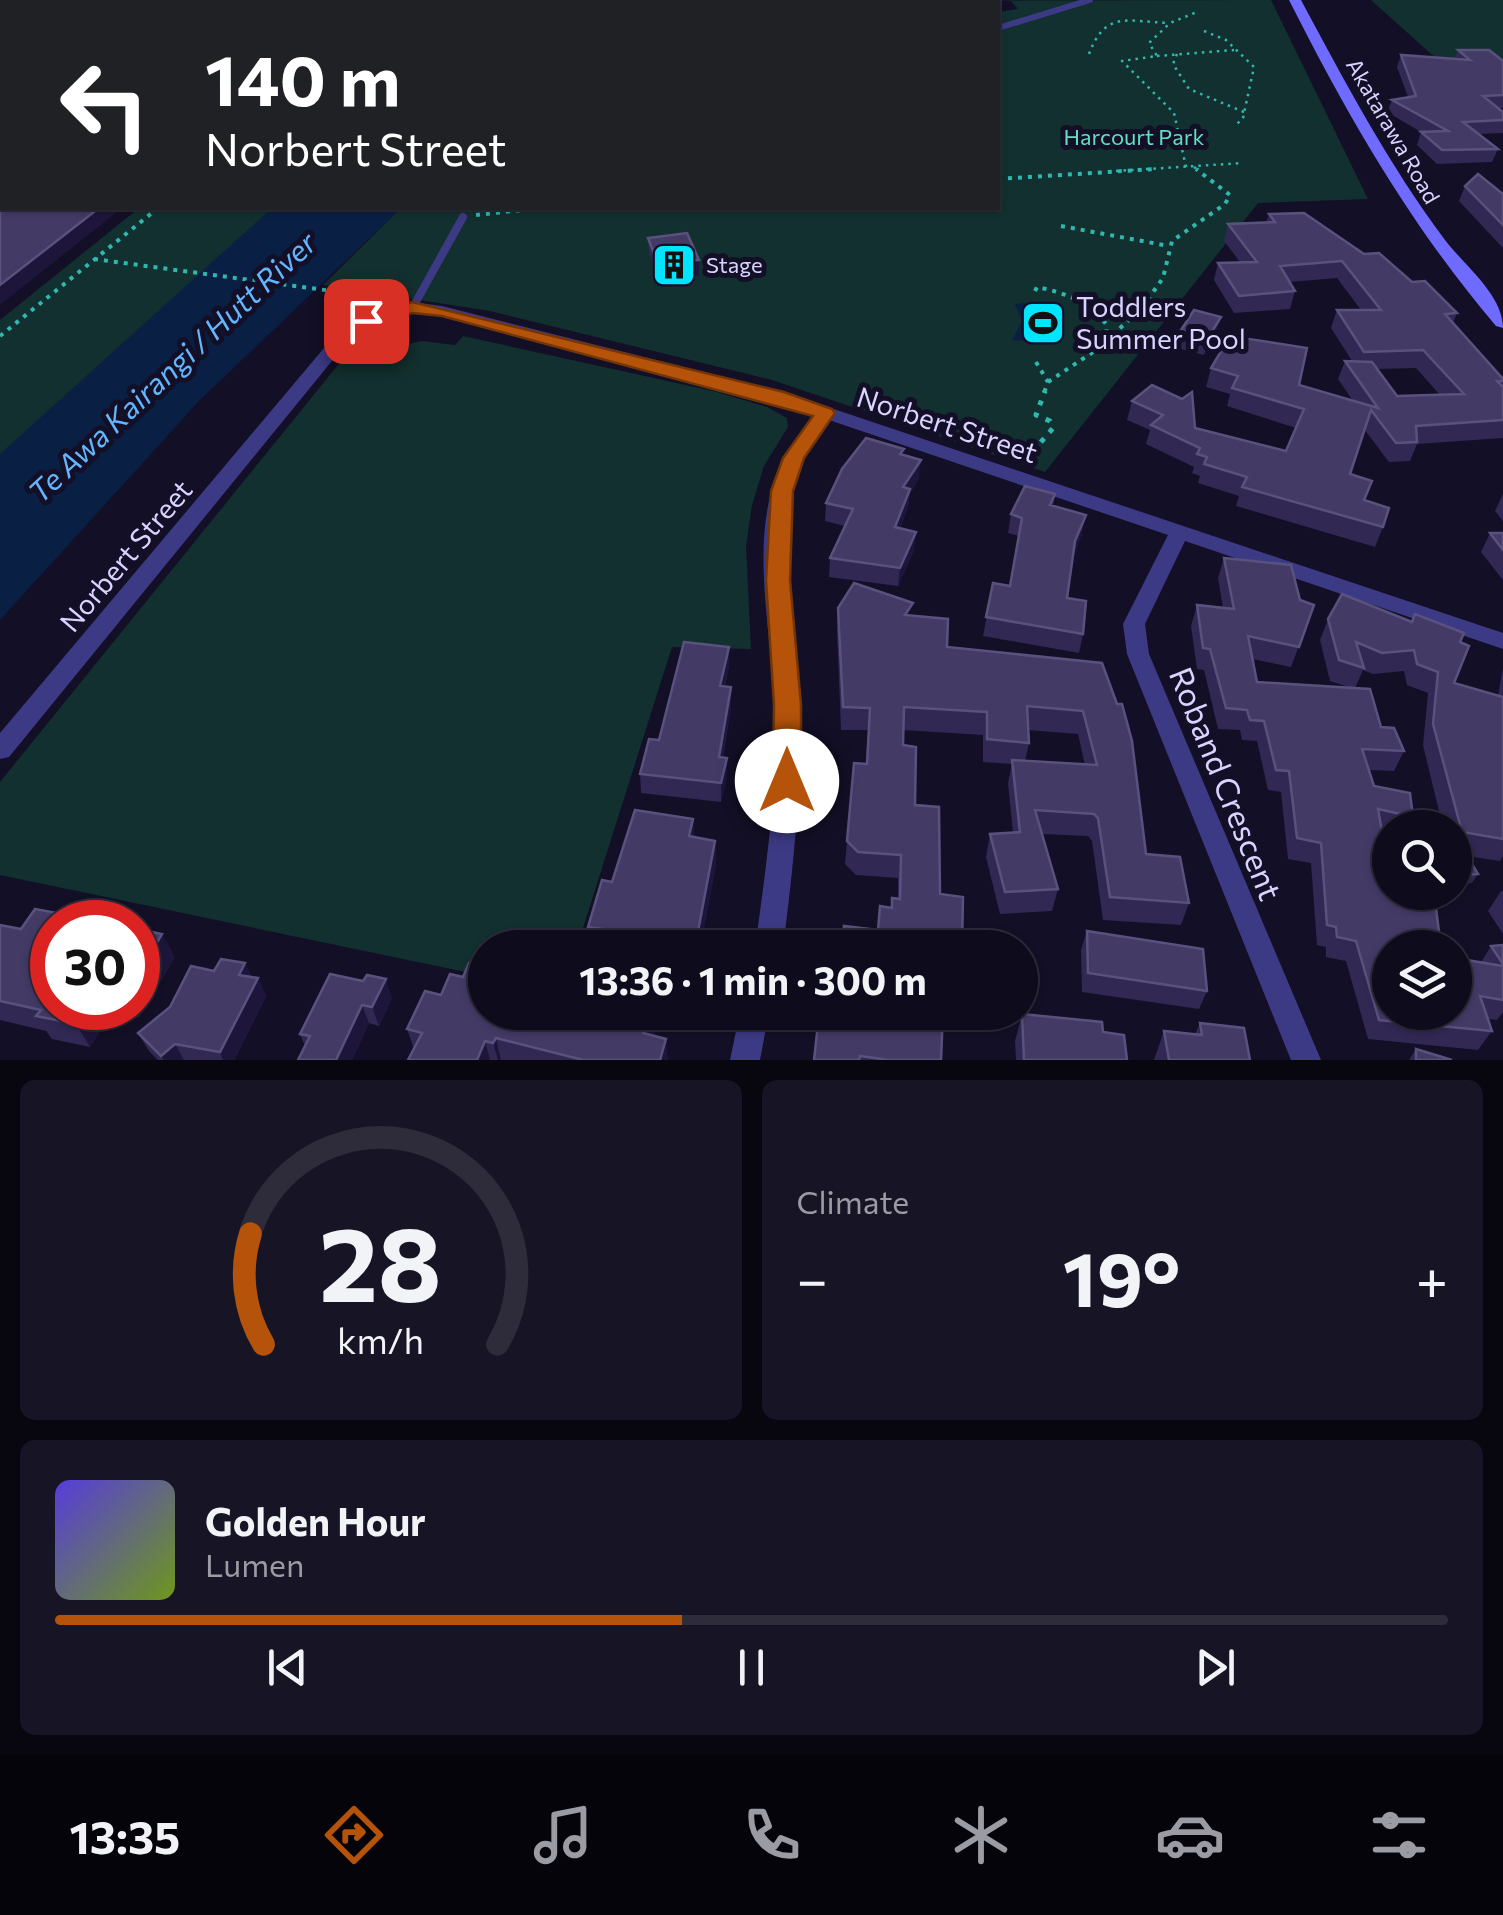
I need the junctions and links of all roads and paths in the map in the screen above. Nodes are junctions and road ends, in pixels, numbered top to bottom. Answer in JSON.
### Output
{"nodes":[{"id":1,"x":1090,"y":0,"type":"edge"},
{"id":2,"x":1296,"y":0,"type":"edge"},
{"id":3,"x":1197,"y":12,"type":"dead end"},
{"id":4,"x":1170,"y":23,"type":"junction"},
{"id":5,"x":1000,"y":28,"type":"edge"},
{"id":6,"x":1204,"y":31,"type":"dead end"},
{"id":7,"x":1235,"y":50,"type":"junction"},
{"id":8,"x":1089,"y":54,"type":"dead end"},
{"id":9,"x":1178,"y":54,"type":"junction"},
{"id":10,"x":1157,"y":56,"type":"junction"},
{"id":11,"x":1244,"y":112,"type":"junction"},
{"id":12,"x":1236,"y":124,"type":"dead end"},
{"id":13,"x":1243,"y":163,"type":"dead end"},
{"id":14,"x":1194,"y":166,"type":"junction"},
{"id":15,"x":1186,"y":167,"type":"junction"},
{"id":16,"x":1000,"y":180,"type":"edge"},
{"id":17,"x":156,"y":210,"type":"edge"},
{"id":18,"x":507,"y":210,"type":"edge"},
{"id":19,"x":463,"y":217,"type":"joint"},
{"id":20,"x":1061,"y":226,"type":"dead end"},
{"id":21,"x":1169,"y":246,"type":"junction"},
{"id":22,"x":97,"y":260,"type":"junction"},
{"id":23,"x":1035,"y":291,"type":"dead end"},
{"id":24,"x":369,"y":296,"type":"dead end"},
{"id":25,"x":404,"y":308,"type":"junction"},
{"id":26,"x":1503,"y":322,"type":"edge"},
{"id":27,"x":0,"y":336,"type":"edge"},
{"id":28,"x":1107,"y":338,"type":"junction"},
{"id":29,"x":1036,"y":362,"type":"dead end"},
{"id":30,"x":1048,"y":382,"type":"junction"},
{"id":31,"x":825,"y":413,"type":"junction"},
{"id":32,"x":1012,"y":476,"type":"junction"},
{"id":33,"x":1179,"y":532,"type":"junction"},
{"id":34,"x":1503,"y":640,"type":"edge"},
{"id":35,"x":8,"y":742,"type":"edge"},
{"id":36,"x":772,"y":930,"type":"edge"},
{"id":37,"x":751,"y":1030,"type":"edge"},
{"id":38,"x":744,"y":1060,"type":"edge"},
{"id":39,"x":1306,"y":1060,"type":"edge"}],
"edges":[{"from":1,"to":5,"type":"lane"},
{"from":2,"to":26,"type":"street","name":"Akatarawa Road"},
{"from":3,"to":4,"type":"path"},
{"from":4,"to":8,"type":"path"},
{"from":4,"to":10,"type":"path"},
{"from":6,"to":7,"type":"path"},
{"from":7,"to":9,"type":"path"},
{"from":7,"to":11,"type":"path"},
{"from":9,"to":10,"type":"path"},
{"from":9,"to":11,"type":"path"},
{"from":10,"to":15,"type":"path"},
{"from":11,"to":12,"type":"path"},
{"from":13,"to":14,"type":"path"},
{"from":14,"to":15,"type":"path"},
{"from":14,"to":21,"type":"path"},
{"from":15,"to":16,"type":"path"},
{"from":17,"to":22,"type":"path"},
{"from":18,"to":19,"type":"path"},
{"from":19,"to":25,"type":"lane"},
{"from":20,"to":21,"type":"path"},
{"from":21,"to":28,"type":"path"},
{"from":22,"to":24,"type":"path"},
{"from":22,"to":27,"type":"path"},
{"from":23,"to":28,"type":"path"},
{"from":25,"to":31,"type":"street","name":"Norbert Street"},
{"from":25,"to":35,"type":"street","name":"Norbert Street"},
{"from":28,"to":30,"type":"path"},
{"from":29,"to":30,"type":"path"},
{"from":30,"to":32,"type":"path"},
{"from":31,"to":32,"type":"street","name":"Norbert Street"},
{"from":31,"to":36,"type":"street"},
{"from":32,"to":33,"type":"street","name":"Norbert Street"},
{"from":33,"to":34,"type":"street","name":"Norbert Street"},
{"from":33,"to":39,"type":"street","name":"Roband Crescent"},
{"from":37,"to":38,"type":"street"}]}
